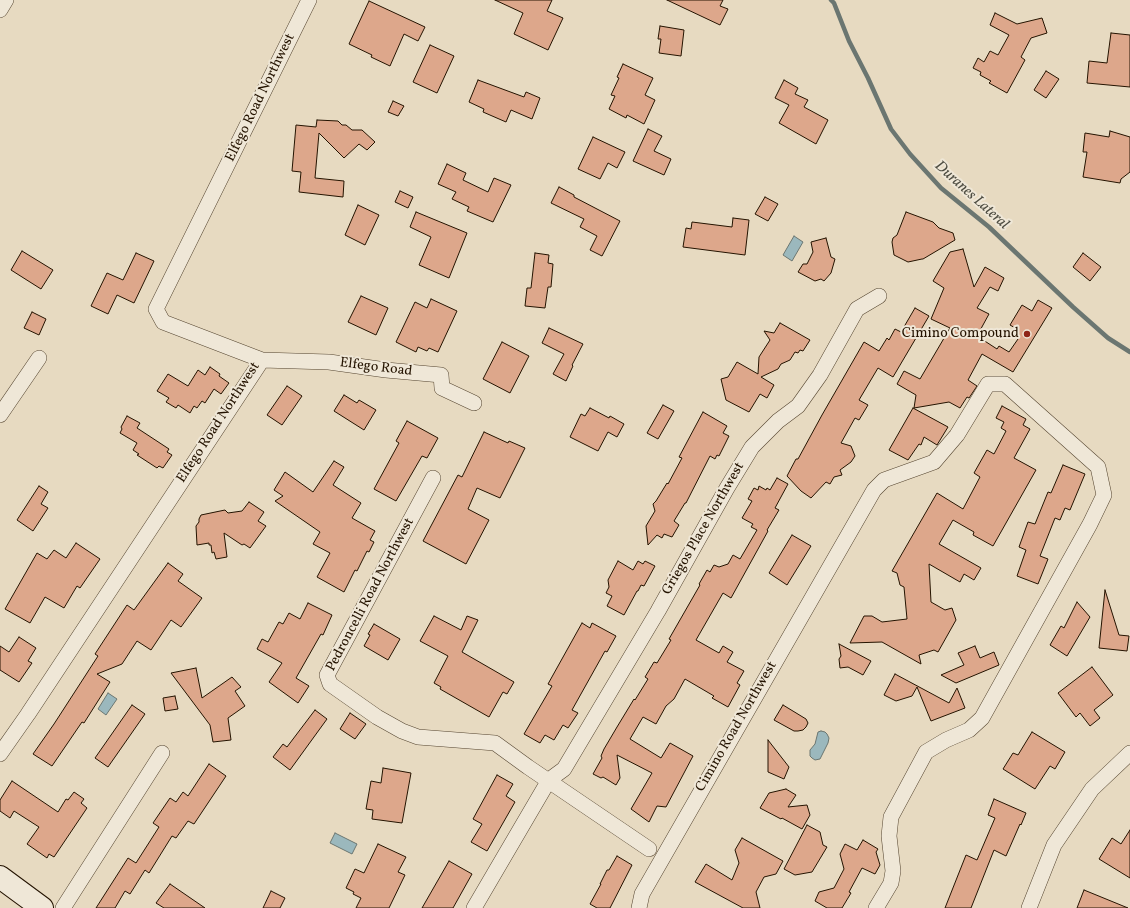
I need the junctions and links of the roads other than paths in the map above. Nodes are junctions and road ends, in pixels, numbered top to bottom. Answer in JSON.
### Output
{"nodes":[{"id":1,"x":6,"y":0,"type":"edge"},
{"id":2,"x":309,"y":0,"type":"edge"},
{"id":3,"x":0,"y":10,"type":"edge"},
{"id":4,"x":879,"y":296,"type":"dead end"},
{"id":5,"x":39,"y":358,"type":"dead end"},
{"id":6,"x":262,"y":360,"type":"junction"},
{"id":7,"x":474,"y":404,"type":"dead end"},
{"id":8,"x":0,"y":415,"type":"edge"},
{"id":9,"x":433,"y":478,"type":"dead end"},
{"id":10,"x":162,"y":753,"type":"dead end"},
{"id":11,"x":1130,"y":753,"type":"edge"},
{"id":12,"x":0,"y":754,"type":"edge"},
{"id":13,"x":549,"y":780,"type":"junction"},
{"id":14,"x":649,"y":849,"type":"dead end"},
{"id":15,"x":0,"y":877,"type":"edge"},
{"id":16,"x":42,"y":908,"type":"edge"},
{"id":17,"x":64,"y":908,"type":"edge"},
{"id":18,"x":474,"y":908,"type":"edge"},
{"id":19,"x":639,"y":908,"type":"edge"},
{"id":20,"x":876,"y":908,"type":"edge"},
{"id":21,"x":1029,"y":908,"type":"edge"}],
"edges":[{"from":1,"to":3,"type":"street"},
{"from":2,"to":6,"type":"street","name":"Elfego Road Northwest"},
{"from":4,"to":13,"type":"street","name":"Griegos Place Northwest"},
{"from":5,"to":8,"type":"street"},
{"from":6,"to":7,"type":"street","name":"Elfego Road"},
{"from":6,"to":12,"type":"street","name":"Elfego Road Northwest"},
{"from":9,"to":13,"type":"street","name":"Pedroncelli Road Northwest"},
{"from":10,"to":17,"type":"street"},
{"from":11,"to":21,"type":"street"},
{"from":13,"to":14,"type":"street","name":"Pedroncelli Road Northwest"},
{"from":13,"to":18,"type":"street"},
{"from":15,"to":16,"type":"main road"},
{"from":19,"to":20,"type":"street","name":"Cimino Road Northwest"}]}
